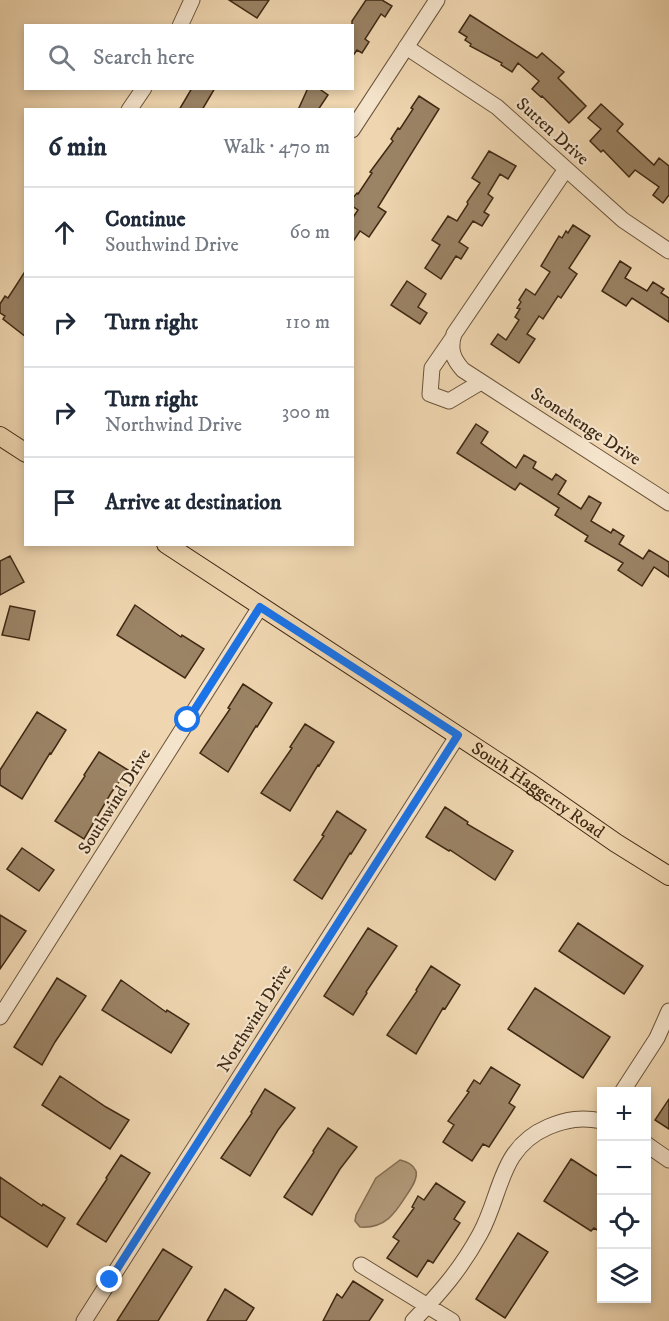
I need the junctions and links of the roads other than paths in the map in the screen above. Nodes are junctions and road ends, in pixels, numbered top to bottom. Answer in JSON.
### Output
{"nodes":[{"id":1,"x":192,"y":0,"type":"edge"},
{"id":2,"x":437,"y":0,"type":"edge"},
{"id":3,"x":181,"y":24,"type":"edge"},
{"id":4,"x":406,"y":47,"type":"junction"},
{"id":5,"x":143,"y":90,"type":"edge"},
{"id":6,"x":130,"y":108,"type":"edge"},
{"id":7,"x":354,"y":127,"type":"edge"},
{"id":8,"x":566,"y":170,"type":"junction"},
{"id":9,"x":669,"y":251,"type":"edge"},
{"id":10,"x":452,"y":339,"type":"junction"},
{"id":11,"x":481,"y":382,"type":"junction"},
{"id":12,"x":0,"y":436,"type":"edge"},
{"id":13,"x":24,"y":452,"type":"edge"},
{"id":14,"x":669,"y":503,"type":"edge"},
{"id":15,"x":169,"y":546,"type":"edge"},
{"id":16,"x":260,"y":607,"type":"junction"},
{"id":17,"x":458,"y":735,"type":"junction"},
{"id":18,"x":669,"y":876,"type":"edge"},
{"id":19,"x":669,"y":1011,"type":"edge"},
{"id":20,"x":0,"y":1017,"type":"edge"},
{"id":21,"x":625,"y":1087,"type":"edge"},
{"id":22,"x":597,"y":1120,"type":"edge"},
{"id":23,"x":651,"y":1147,"type":"edge"},
{"id":24,"x":669,"y":1160,"type":"edge"},
{"id":25,"x":361,"y":1265,"type":"dead end"},
{"id":26,"x":427,"y":1306,"type":"junction"},
{"id":27,"x":84,"y":1321,"type":"edge"},
{"id":28,"x":413,"y":1321,"type":"edge"},
{"id":29,"x":452,"y":1321,"type":"edge"}],
"edges":[{"from":1,"to":3,"type":"street"},
{"from":2,"to":4,"type":"street"},
{"from":4,"to":7,"type":"street"},
{"from":4,"to":8,"type":"street","name":"Sutten Drive"},
{"from":5,"to":6,"type":"street"},
{"from":8,"to":9,"type":"street","name":"Sutten Drive"},
{"from":8,"to":10,"type":"street"},
{"from":10,"to":11,"type":"street","name":"Stonehenge Drive"},
{"from":10,"to":11,"type":"street"},
{"from":11,"to":14,"type":"street","name":"Stonehenge Drive"},
{"from":12,"to":13,"type":"main road"},
{"from":15,"to":16,"type":"main road","name":"South Haggerty Road"},
{"from":16,"to":17,"type":"main road","name":"South Haggerty Road"},
{"from":16,"to":20,"type":"street","name":"Southwind Drive"},
{"from":17,"to":18,"type":"main road","name":"South Haggerty Road"},
{"from":17,"to":27,"type":"street","name":"Northwind Drive"},
{"from":19,"to":21,"type":"street"},
{"from":22,"to":26,"type":"street"},
{"from":23,"to":24,"type":"street"},
{"from":25,"to":26,"type":"street"},
{"from":26,"to":28,"type":"street"},
{"from":26,"to":29,"type":"street"}]}
